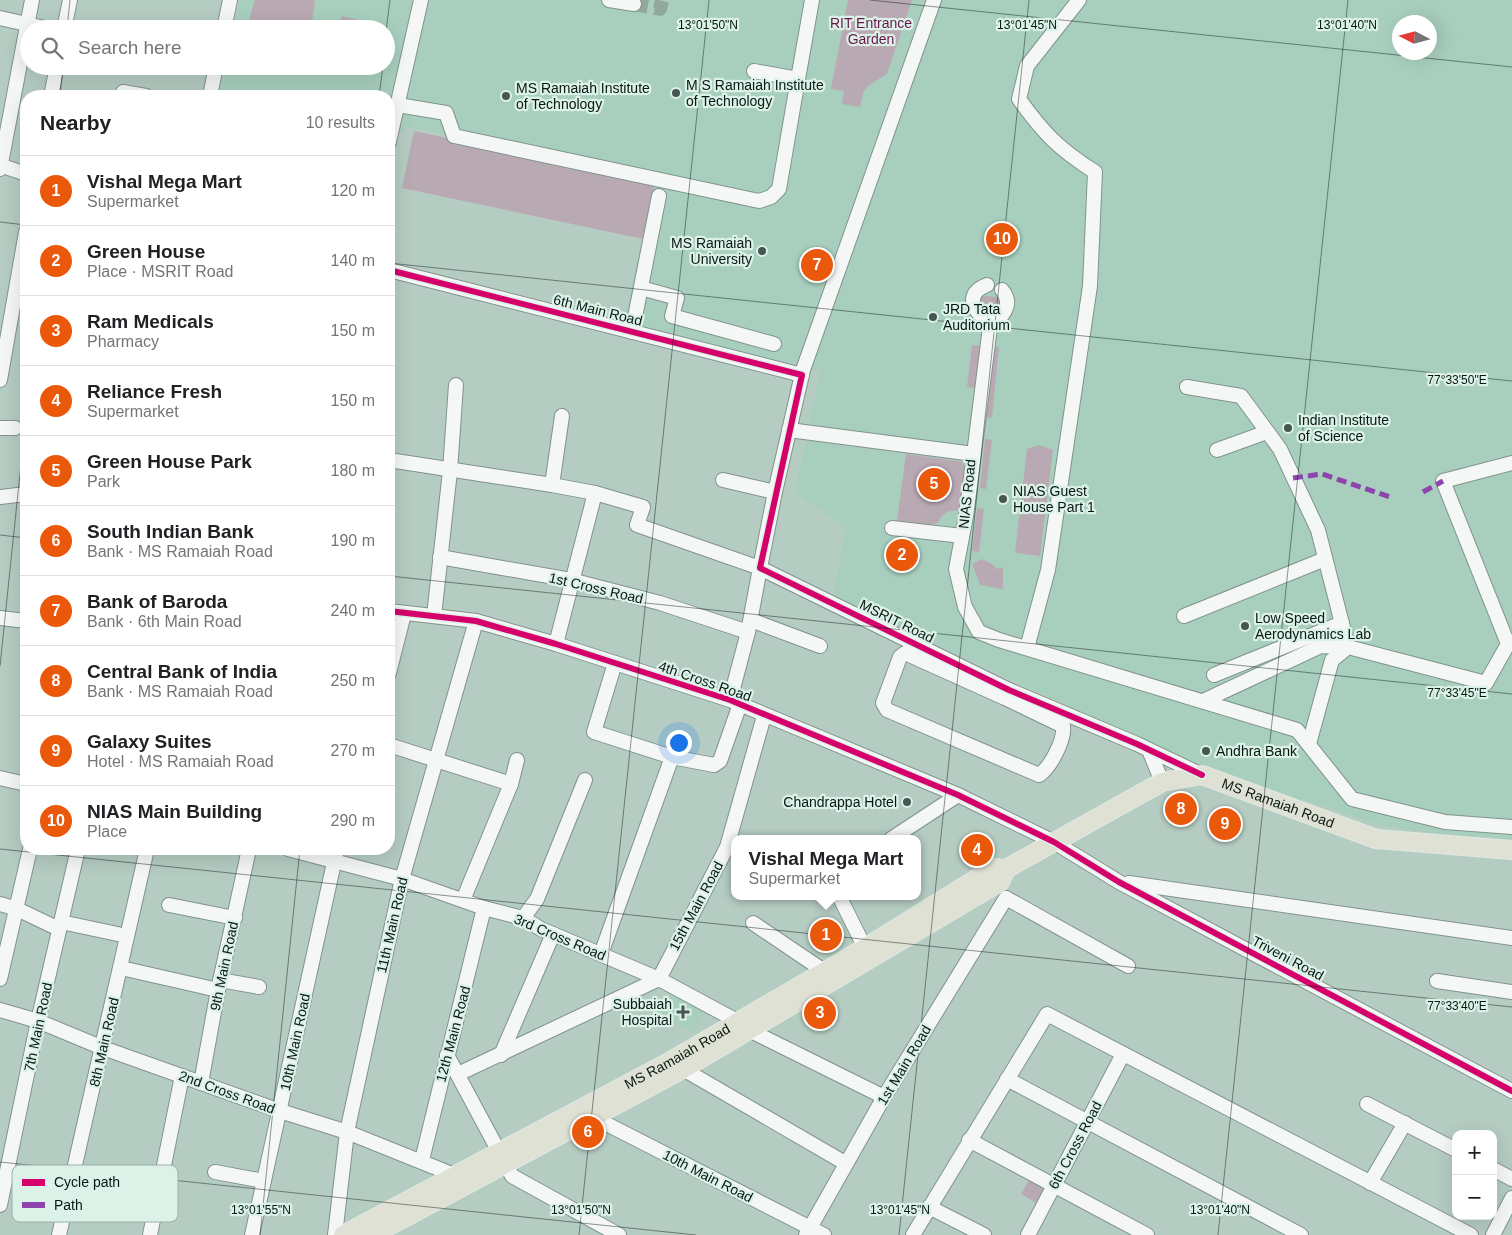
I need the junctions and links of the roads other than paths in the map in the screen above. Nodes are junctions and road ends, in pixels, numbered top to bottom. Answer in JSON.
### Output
{"nodes":[{"id":1,"x":32,"y":0,"type":"edge"},
{"id":2,"x":70,"y":0,"type":"edge"},
{"id":3,"x":230,"y":0,"type":"edge"},
{"id":4,"x":421,"y":0,"type":"edge"},
{"id":5,"x":608,"y":0,"type":"edge"},
{"id":6,"x":812,"y":0,"type":"edge"},
{"id":7,"x":934,"y":0,"type":"edge"},
{"id":8,"x":1079,"y":0,"type":"edge"},
{"id":9,"x":634,"y":4,"type":"dead end"},
{"id":10,"x":0,"y":18,"type":"edge"},
{"id":11,"x":28,"y":20,"type":"edge"},
{"id":12,"x":66,"y":20,"type":"edge"},
{"id":13,"x":226,"y":20,"type":"edge"},
{"id":14,"x":20,"y":22,"type":"edge"},
{"id":15,"x":20,"y":61,"type":"edge"},
{"id":16,"x":754,"y":71,"type":"dead end"},
{"id":17,"x":56,"y":75,"type":"edge"},
{"id":18,"x":214,"y":75,"type":"edge"},
{"id":19,"x":798,"y":79,"type":"junction"},
{"id":20,"x":53,"y":90,"type":"edge"},
{"id":21,"x":211,"y":90,"type":"edge"},
{"id":22,"x":398,"y":105,"type":"junction"},
{"id":23,"x":395,"y":116,"type":"edge"},
{"id":24,"x":0,"y":166,"type":"edge"},
{"id":25,"x":20,"y":172,"type":"edge"},
{"id":26,"x":659,"y":196,"type":"dead end"},
{"id":27,"x":20,"y":266,"type":"edge"},
{"id":28,"x":395,"y":272,"type":"edge"},
{"id":29,"x":987,"y":285,"type":"dead end"},
{"id":30,"x":641,"y":288,"type":"junction"},
{"id":31,"x":1002,"y":290,"type":"dead end"},
{"id":32,"x":991,"y":319,"type":"junction"},
{"id":33,"x":632,"y":332,"type":"junction"},
{"id":34,"x":774,"y":344,"type":"dead end"},
{"id":35,"x":802,"y":375,"type":"junction"},
{"id":36,"x":0,"y":380,"type":"edge"},
{"id":37,"x":456,"y":385,"type":"dead end"},
{"id":38,"x":1187,"y":387,"type":"dead end"},
{"id":39,"x":562,"y":416,"type":"dead end"},
{"id":40,"x":0,"y":428,"type":"edge"},
{"id":41,"x":15,"y":428,"type":"dead end"},
{"id":42,"x":789,"y":430,"type":"junction"},
{"id":43,"x":1267,"y":432,"type":"junction"},
{"id":44,"x":1217,"y":450,"type":"dead end"},
{"id":45,"x":974,"y":454,"type":"junction"},
{"id":46,"x":395,"y":461,"type":"edge"},
{"id":47,"x":1512,"y":463,"type":"edge"},
{"id":48,"x":450,"y":471,"type":"junction"},
{"id":49,"x":722,"y":480,"type":"dead end"},
{"id":50,"x":552,"y":485,"type":"junction"},
{"id":51,"x":775,"y":492,"type":"junction"},
{"id":52,"x":595,"y":493,"type":"junction"},
{"id":53,"x":20,"y":495,"type":"edge"},
{"id":54,"x":0,"y":497,"type":"edge"},
{"id":55,"x":892,"y":528,"type":"dead end"},
{"id":56,"x":962,"y":536,"type":"junction"},
{"id":57,"x":440,"y":557,"type":"junction"},
{"id":58,"x":1325,"y":559,"type":"junction"},
{"id":59,"x":760,"y":568,"type":"junction"},
{"id":60,"x":571,"y":580,"type":"junction"},
{"id":61,"x":395,"y":612,"type":"edge"},
{"id":62,"x":404,"y":614,"type":"junction"},
{"id":63,"x":434,"y":616,"type":"junction"},
{"id":64,"x":1184,"y":616,"type":"dead end"},
{"id":65,"x":0,"y":618,"type":"edge"},
{"id":66,"x":20,"y":620,"type":"edge"},
{"id":67,"x":476,"y":621,"type":"junction"},
{"id":68,"x":1342,"y":623,"type":"junction"},
{"id":69,"x":750,"y":626,"type":"junction"},
{"id":70,"x":556,"y":644,"type":"junction"},
{"id":71,"x":820,"y":646,"type":"dead end"},
{"id":72,"x":1028,"y":648,"type":"junction"},
{"id":73,"x":1348,"y":648,"type":"junction"},
{"id":74,"x":395,"y":649,"type":"edge"},
{"id":75,"x":615,"y":663,"type":"junction"},
{"id":76,"x":1214,"y":675,"type":"dead end"},
{"id":77,"x":1007,"y":694,"type":"junction"},
{"id":78,"x":1203,"y":701,"type":"junction"},
{"id":79,"x":735,"y":702,"type":"junction"},
{"id":80,"x":764,"y":716,"type":"junction"},
{"id":81,"x":1309,"y":744,"type":"junction"},
{"id":82,"x":395,"y":746,"type":"edge"},
{"id":83,"x":1149,"y":750,"type":"junction"},
{"id":84,"x":672,"y":757,"type":"junction"},
{"id":85,"x":436,"y":760,"type":"junction"},
{"id":86,"x":517,"y":760,"type":"dead end"},
{"id":87,"x":1202,"y":775,"type":"junction"},
{"id":88,"x":0,"y":778,"type":"edge"},
{"id":89,"x":585,"y":780,"type":"dead end"},
{"id":90,"x":1162,"y":782,"type":"junction"},
{"id":91,"x":20,"y":783,"type":"edge"},
{"id":92,"x":511,"y":784,"type":"junction"},
{"id":93,"x":958,"y":795,"type":"junction"},
{"id":94,"x":1512,"y":827,"type":"edge"},
{"id":95,"x":897,"y":835,"type":"edge"},
{"id":96,"x":1054,"y":842,"type":"junction"},
{"id":97,"x":1512,"y":850,"type":"edge"},
{"id":98,"x":29,"y":855,"type":"edge"},
{"id":99,"x":77,"y":855,"type":"edge"},
{"id":100,"x":146,"y":855,"type":"edge"},
{"id":101,"x":248,"y":855,"type":"edge"},
{"id":102,"x":335,"y":855,"type":"edge"},
{"id":103,"x":338,"y":855,"type":"edge"},
{"id":104,"x":1006,"y":869,"type":"junction"},
{"id":105,"x":402,"y":879,"type":"junction"},
{"id":106,"x":1119,"y":882,"type":"junction"},
{"id":107,"x":1006,"y":898,"type":"junction"},
{"id":108,"x":463,"y":900,"type":"junction"},
{"id":109,"x":841,"y":900,"type":"edge"},
{"id":110,"x":0,"y":904,"type":"edge"},
{"id":111,"x":169,"y":905,"type":"dead end"},
{"id":112,"x":484,"y":908,"type":"junction"},
{"id":113,"x":17,"y":909,"type":"junction"},
{"id":114,"x":235,"y":918,"type":"junction"},
{"id":115,"x":523,"y":918,"type":"junction"},
{"id":116,"x":753,"y":923,"type":"dead end"},
{"id":117,"x":60,"y":926,"type":"junction"},
{"id":118,"x":553,"y":934,"type":"junction"},
{"id":119,"x":128,"y":936,"type":"junction"},
{"id":120,"x":1512,"y":938,"type":"edge"},
{"id":121,"x":865,"y":948,"type":"junction"},
{"id":122,"x":601,"y":954,"type":"junction"},
{"id":123,"x":1128,"y":966,"type":"dead end"},
{"id":124,"x":121,"y":968,"type":"junction"},
{"id":125,"x":824,"y":971,"type":"junction"},
{"id":126,"x":0,"y":979,"type":"edge"},
{"id":127,"x":659,"y":979,"type":"junction"},
{"id":128,"x":1437,"y":981,"type":"dead end"},
{"id":129,"x":219,"y":985,"type":"junction"},
{"id":130,"x":258,"y":987,"type":"dead end"},
{"id":131,"x":1512,"y":992,"type":"edge"},
{"id":132,"x":0,"y":1010,"type":"edge"},
{"id":133,"x":38,"y":1021,"type":"junction"},
{"id":134,"x":743,"y":1026,"type":"junction"},
{"id":135,"x":103,"y":1048,"type":"junction"},
{"id":136,"x":1122,"y":1054,"type":"junction"},
{"id":137,"x":447,"y":1055,"type":"junction"},
{"id":138,"x":501,"y":1055,"type":"junction"},
{"id":139,"x":683,"y":1069,"type":"junction"},
{"id":140,"x":458,"y":1074,"type":"junction"},
{"id":141,"x":182,"y":1076,"type":"junction"},
{"id":142,"x":1006,"y":1079,"type":"junction"},
{"id":143,"x":201,"y":1083,"type":"junction"},
{"id":144,"x":1512,"y":1091,"type":"edge"},
{"id":145,"x":884,"y":1097,"type":"junction"},
{"id":146,"x":1367,"y":1104,"type":"dead end"},
{"id":147,"x":280,"y":1112,"type":"junction"},
{"id":148,"x":591,"y":1116,"type":"junction"},
{"id":149,"x":1088,"y":1122,"type":"junction"},
{"id":150,"x":1405,"y":1124,"type":"junction"},
{"id":151,"x":347,"y":1132,"type":"junction"},
{"id":152,"x":969,"y":1140,"type":"junction"},
{"id":153,"x":1452,"y":1148,"type":"edge"},
{"id":154,"x":502,"y":1159,"type":"junction"},
{"id":155,"x":422,"y":1160,"type":"junction"},
{"id":156,"x":845,"y":1163,"type":"junction"},
{"id":157,"x":75,"y":1165,"type":"edge"},
{"id":158,"x":164,"y":1165,"type":"edge"},
{"id":159,"x":1497,"y":1171,"type":"edge"},
{"id":160,"x":215,"y":1172,"type":"dead end"},
{"id":161,"x":454,"y":1175,"type":"junction"},
{"id":162,"x":1512,"y":1179,"type":"edge"},
{"id":163,"x":264,"y":1181,"type":"junction"},
{"id":164,"x":1370,"y":1183,"type":"junction"},
{"id":165,"x":1054,"y":1185,"type":"junction"},
{"id":166,"x":1512,"y":1198,"type":"edge"},
{"id":167,"x":0,"y":1205,"type":"edge"},
{"id":168,"x":929,"y":1207,"type":"junction"},
{"id":169,"x":62,"y":1222,"type":"edge"},
{"id":170,"x":153,"y":1222,"type":"edge"},
{"id":171,"x":808,"y":1231,"type":"edge"},
{"id":172,"x":59,"y":1235,"type":"edge"},
{"id":173,"x":150,"y":1235,"type":"edge"},
{"id":174,"x":252,"y":1235,"type":"edge"},
{"id":175,"x":335,"y":1235,"type":"edge"},
{"id":176,"x":343,"y":1235,"type":"edge"},
{"id":177,"x":372,"y":1235,"type":"edge"},
{"id":178,"x":617,"y":1235,"type":"edge"},
{"id":179,"x":824,"y":1235,"type":"edge"},
{"id":180,"x":913,"y":1235,"type":"edge"},
{"id":181,"x":984,"y":1235,"type":"edge"},
{"id":182,"x":1028,"y":1235,"type":"edge"},
{"id":183,"x":1147,"y":1235,"type":"edge"},
{"id":184,"x":1301,"y":1235,"type":"edge"},
{"id":185,"x":1471,"y":1235,"type":"edge"},
{"id":186,"x":1493,"y":1235,"type":"edge"}],
"edges":[{"from":1,"to":11,"type":"street"},
{"from":2,"to":12,"type":"street"},
{"from":3,"to":13,"type":"street"},
{"from":4,"to":22,"type":"street"},
{"from":5,"to":9,"type":"street"},
{"from":6,"to":19,"type":"street"},
{"from":7,"to":35,"type":"street"},
{"from":8,"to":72,"type":"street"},
{"from":10,"to":14,"type":"street"},
{"from":15,"to":24,"type":"street"},
{"from":16,"to":19,"type":"street"},
{"from":17,"to":20,"type":"street"},
{"from":18,"to":21,"type":"street"},
{"from":19,"to":22,"type":"street"},
{"from":22,"to":23,"type":"street"},
{"from":24,"to":25,"type":"street"},
{"from":26,"to":30,"type":"street"},
{"from":27,"to":36,"type":"street"},
{"from":28,"to":33,"type":"street","name":"6th Main Road"},
{"from":29,"to":32,"type":"street"},
{"from":30,"to":33,"type":"street"},
{"from":30,"to":34,"type":"street"},
{"from":31,"to":32,"type":"street"},
{"from":32,"to":45,"type":"street"},
{"from":33,"to":35,"type":"street","name":"6th Main Road"},
{"from":35,"to":42,"type":"street"},
{"from":37,"to":48,"type":"street"},
{"from":38,"to":43,"type":"street"},
{"from":39,"to":50,"type":"street"},
{"from":40,"to":41,"type":"street"},
{"from":42,"to":45,"type":"street","name":"NIAS Road"},
{"from":42,"to":51,"type":"street"},
{"from":43,"to":44,"type":"street"},
{"from":43,"to":58,"type":"street"},
{"from":45,"to":56,"type":"street","name":"NIAS Road"},
{"from":46,"to":48,"type":"street"},
{"from":47,"to":73,"type":"street"},
{"from":48,"to":50,"type":"street"},
{"from":48,"to":57,"type":"street"},
{"from":49,"to":51,"type":"street"},
{"from":50,"to":52,"type":"street"},
{"from":51,"to":59,"type":"street"},
{"from":52,"to":59,"type":"street","name":"MSRIT Road"},
{"from":52,"to":60,"type":"street"},
{"from":53,"to":54,"type":"street"},
{"from":55,"to":56,"type":"street"},
{"from":56,"to":72,"type":"street","name":"NIAS Road"},
{"from":57,"to":60,"type":"street","name":"1st Cross Road"},
{"from":57,"to":63,"type":"street"},
{"from":58,"to":64,"type":"street"},
{"from":58,"to":68,"type":"street"},
{"from":59,"to":69,"type":"street"},
{"from":59,"to":77,"type":"street","name":"MSRIT Road"},
{"from":60,"to":69,"type":"street","name":"1st Cross Road"},
{"from":60,"to":70,"type":"street"},
{"from":61,"to":62,"type":"street","name":"4th Cross Road"},
{"from":62,"to":63,"type":"street","name":"4th Cross Road"},
{"from":62,"to":74,"type":"street"},
{"from":63,"to":67,"type":"street","name":"4th Cross Road"},
{"from":65,"to":66,"type":"street"},
{"from":67,"to":70,"type":"street","name":"4th Cross Road"},
{"from":67,"to":85,"type":"street","name":"11th Main Road"},
{"from":68,"to":73,"type":"street"},
{"from":68,"to":76,"type":"street"},
{"from":69,"to":71,"type":"street","name":"1st Cross Road"},
{"from":69,"to":79,"type":"street"},
{"from":70,"to":75,"type":"street","name":"4th Cross Road"},
{"from":72,"to":78,"type":"street","name":"NIAS Road"},
{"from":73,"to":78,"type":"street"},
{"from":73,"to":81,"type":"street"},
{"from":75,"to":79,"type":"street","name":"4th Cross Road"},
{"from":75,"to":84,"type":"street"},
{"from":77,"to":77,"type":"street"},
{"from":77,"to":83,"type":"street","name":"MSRIT Road"},
{"from":78,"to":81,"type":"street","name":"NIAS Road"},
{"from":79,"to":80,"type":"street","name":"4th Cross Road"},
{"from":79,"to":84,"type":"street"},
{"from":80,"to":93,"type":"street","name":"4th Cross Road"},
{"from":80,"to":127,"type":"street","name":"15th Main Road"},
{"from":81,"to":94,"type":"street","name":"NIAS Road"},
{"from":82,"to":85,"type":"street"},
{"from":83,"to":87,"type":"street","name":"MSRIT Road"},
{"from":83,"to":90,"type":"street"},
{"from":84,"to":122,"type":"street"},
{"from":85,"to":92,"type":"street"},
{"from":85,"to":105,"type":"street","name":"11th Main Road"},
{"from":86,"to":92,"type":"street"},
{"from":87,"to":90,"type":"main road","name":"MS Ramaiah Road"},
{"from":87,"to":97,"type":"main road","name":"MS Ramaiah Road"},
{"from":88,"to":91,"type":"street"},
{"from":89,"to":115,"type":"street"},
{"from":90,"to":96,"type":"main road","name":"MS Ramaiah Road"},
{"from":92,"to":108,"type":"street"},
{"from":93,"to":95,"type":"street"},
{"from":93,"to":96,"type":"street","name":"4th Cross Road"},
{"from":96,"to":104,"type":"main road","name":"MS Ramaiah Road"},
{"from":96,"to":106,"type":"street","name":"Triveni Road"},
{"from":98,"to":113,"type":"street"},
{"from":99,"to":117,"type":"street","name":"7th Main Road"},
{"from":100,"to":119,"type":"street","name":"8th Main Road"},
{"from":101,"to":114,"type":"street","name":"9th Main Road"},
{"from":102,"to":147,"type":"street","name":"10th Main Road"},
{"from":103,"to":105,"type":"street","name":"3rd Cross Road"},
{"from":104,"to":107,"type":"street"},
{"from":104,"to":121,"type":"main road","name":"MS Ramaiah Road"},
{"from":104,"to":134,"type":"main road","name":"MS Ramaiah Road"},
{"from":105,"to":108,"type":"street","name":"3rd Cross Road"},
{"from":105,"to":151,"type":"street","name":"11th Main Road"},
{"from":106,"to":120,"type":"street"},
{"from":106,"to":144,"type":"street","name":"Triveni Road"},
{"from":107,"to":123,"type":"street"},
{"from":107,"to":145,"type":"street","name":"1st Main Road"},
{"from":108,"to":112,"type":"street","name":"3rd Cross Road"},
{"from":109,"to":121,"type":"street"},
{"from":110,"to":113,"type":"street"},
{"from":111,"to":114,"type":"street"},
{"from":112,"to":115,"type":"street","name":"3rd Cross Road"},
{"from":112,"to":137,"type":"street","name":"12th Main Road"},
{"from":113,"to":117,"type":"street"},
{"from":113,"to":126,"type":"street"},
{"from":114,"to":129,"type":"street","name":"9th Main Road"},
{"from":115,"to":118,"type":"street","name":"3rd Cross Road"},
{"from":116,"to":125,"type":"street"},
{"from":117,"to":119,"type":"street"},
{"from":117,"to":133,"type":"street","name":"7th Main Road"},
{"from":118,"to":122,"type":"street","name":"3rd Cross Road"},
{"from":118,"to":138,"type":"street"},
{"from":119,"to":124,"type":"street","name":"8th Main Road"},
{"from":121,"to":125,"type":"main road","name":"MS Ramaiah Road"},
{"from":122,"to":127,"type":"street","name":"3rd Cross Road"},
{"from":124,"to":129,"type":"street"},
{"from":124,"to":135,"type":"street","name":"8th Main Road"},
{"from":125,"to":134,"type":"main road","name":"MS Ramaiah Road"},
{"from":127,"to":134,"type":"street","name":"3rd Cross Road"},
{"from":127,"to":138,"type":"street"},
{"from":128,"to":131,"type":"street"},
{"from":129,"to":130,"type":"street"},
{"from":129,"to":143,"type":"street","name":"9th Main Road"},
{"from":132,"to":133,"type":"street","name":"2nd Cross Road"},
{"from":133,"to":135,"type":"street","name":"2nd Cross Road"},
{"from":133,"to":167,"type":"street","name":"7th Main Road"},
{"from":134,"to":139,"type":"main road","name":"MS Ramaiah Road"},
{"from":134,"to":145,"type":"street","name":"3rd Cross Road"},
{"from":134,"to":154,"type":"main road","name":"MS Ramaiah Road"},
{"from":135,"to":141,"type":"street","name":"2nd Cross Road"},
{"from":135,"to":157,"type":"street","name":"8th Main Road"},
{"from":136,"to":142,"type":"street"},
{"from":136,"to":149,"type":"street","name":"6th Cross Road"},
{"from":136,"to":164,"type":"street"},
{"from":137,"to":140,"type":"street"},
{"from":137,"to":155,"type":"street","name":"12th Main Road"},
{"from":138,"to":140,"type":"street"},
{"from":139,"to":148,"type":"main road","name":"MS Ramaiah Road"},
{"from":139,"to":156,"type":"street"},
{"from":140,"to":154,"type":"street"},
{"from":141,"to":143,"type":"street","name":"2nd Cross Road"},
{"from":141,"to":158,"type":"street"},
{"from":142,"to":149,"type":"street"},
{"from":142,"to":152,"type":"street"},
{"from":143,"to":147,"type":"street","name":"2nd Cross Road"},
{"from":145,"to":156,"type":"street","name":"1st Main Road"},
{"from":146,"to":150,"type":"street"},
{"from":147,"to":151,"type":"street","name":"2nd Cross Road"},
{"from":147,"to":163,"type":"street","name":"10th Main Road"},
{"from":148,"to":154,"type":"main road","name":"MS Ramaiah Road"},
{"from":148,"to":171,"type":"street","name":"10th Main Road"},
{"from":149,"to":165,"type":"street","name":"6th Cross Road"},
{"from":149,"to":184,"type":"street"},
{"from":150,"to":153,"type":"street"},
{"from":150,"to":164,"type":"street"},
{"from":151,"to":155,"type":"street","name":"2nd Cross Road"},
{"from":151,"to":175,"type":"street","name":"11th Main Road"},
{"from":152,"to":165,"type":"street"},
{"from":152,"to":168,"type":"street"},
{"from":154,"to":161,"type":"main road","name":"MS Ramaiah Road"},
{"from":154,"to":177,"type":"main road","name":"MS Ramaiah Road"},
{"from":154,"to":178,"type":"street"},
{"from":155,"to":161,"type":"street","name":"2nd Cross Road"},
{"from":156,"to":171,"type":"street","name":"1st Main Road"},
{"from":159,"to":162,"type":"street"},
{"from":160,"to":163,"type":"street"},
{"from":161,"to":176,"type":"main road","name":"MS Ramaiah Road"},
{"from":163,"to":174,"type":"street","name":"10th Main Road"},
{"from":164,"to":185,"type":"street"},
{"from":165,"to":182,"type":"street","name":"6th Cross Road"},
{"from":165,"to":183,"type":"street"},
{"from":166,"to":186,"type":"street"},
{"from":168,"to":180,"type":"street"},
{"from":168,"to":181,"type":"street"},
{"from":169,"to":172,"type":"street","name":"8th Main Road"},
{"from":170,"to":173,"type":"street"},
{"from":171,"to":179,"type":"street","name":"10th Main Road"}]}
